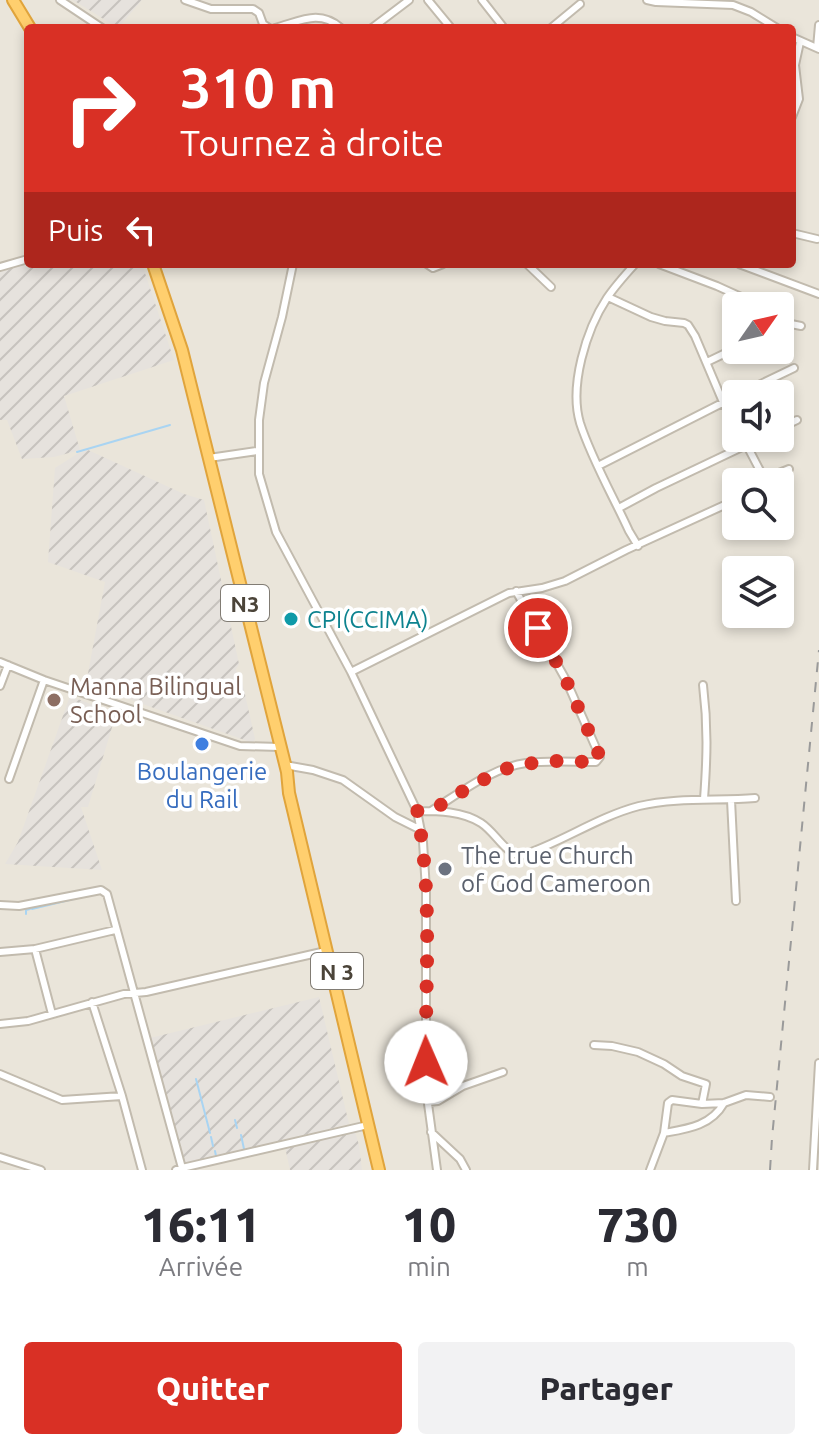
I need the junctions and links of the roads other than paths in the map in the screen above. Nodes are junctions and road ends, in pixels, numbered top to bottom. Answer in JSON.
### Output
{"nodes":[{"id":1,"x":13,"y":0,"type":"edge"},
{"id":2,"x":60,"y":0,"type":"edge"},
{"id":3,"x":185,"y":0,"type":"edge"},
{"id":4,"x":409,"y":0,"type":"edge"},
{"id":5,"x":428,"y":0,"type":"edge"},
{"id":6,"x":482,"y":0,"type":"edge"},
{"id":7,"x":647,"y":0,"type":"edge"},
{"id":8,"x":580,"y":4,"type":"dead end"},
{"id":9,"x":28,"y":24,"type":"edge"},
{"id":10,"x":96,"y":24,"type":"edge"},
{"id":11,"x":263,"y":24,"type":"edge"},
{"id":12,"x":289,"y":24,"type":"edge"},
{"id":13,"x":336,"y":24,"type":"edge"},
{"id":14,"x":384,"y":24,"type":"edge"},
{"id":15,"x":448,"y":24,"type":"edge"},
{"id":16,"x":501,"y":24,"type":"edge"},
{"id":17,"x":557,"y":24,"type":"edge"},
{"id":18,"x":770,"y":24,"type":"edge"},
{"id":19,"x":819,"y":25,"type":"edge"},
{"id":20,"x":796,"y":40,"type":"edge"},
{"id":21,"x":800,"y":42,"type":"junction"},
{"id":22,"x":818,"y":49,"type":"edge"},
{"id":23,"x":796,"y":60,"type":"edge"},
{"id":24,"x":796,"y":74,"type":"edge"},
{"id":25,"x":796,"y":107,"type":"edge"},
{"id":26,"x":796,"y":234,"type":"edge"},
{"id":27,"x":817,"y":239,"type":"dead end"},
{"id":28,"x":24,"y":260,"type":"edge"},
{"id":29,"x":0,"y":267,"type":"edge"},
{"id":30,"x":154,"y":268,"type":"edge"},
{"id":31,"x":292,"y":268,"type":"edge"},
{"id":32,"x":531,"y":268,"type":"edge"},
{"id":33,"x":632,"y":268,"type":"edge"},
{"id":34,"x":670,"y":268,"type":"edge"},
{"id":35,"x":750,"y":268,"type":"edge"},
{"id":36,"x":551,"y":287,"type":"dead end"},
{"id":37,"x":730,"y":292,"type":"edge"},
{"id":38,"x":819,"y":294,"type":"edge"},
{"id":39,"x":608,"y":297,"type":"junction"},
{"id":40,"x":794,"y":325,"type":"edge"},
{"id":41,"x":801,"y":326,"type":"dead end"},
{"id":42,"x":722,"y":355,"type":"edge"},
{"id":43,"x":707,"y":362,"type":"junction"},
{"id":44,"x":794,"y":368,"type":"dead end"},
{"id":45,"x":769,"y":380,"type":"edge"},
{"id":46,"x":722,"y":400,"type":"edge"},
{"id":47,"x":722,"y":403,"type":"edge"},
{"id":48,"x":797,"y":420,"type":"dead end"},
{"id":49,"x":794,"y":421,"type":"edge"},
{"id":50,"x":257,"y":451,"type":"junction"},
{"id":51,"x":734,"y":452,"type":"edge"},
{"id":52,"x":209,"y":459,"type":"junction"},
{"id":53,"x":598,"y":466,"type":"junction"},
{"id":54,"x":722,"y":506,"type":"edge"},
{"id":55,"x":619,"y":508,"type":"junction"},
{"id":56,"x":638,"y":546,"type":"junction"},
{"id":57,"x":516,"y":591,"type":"junction"},
{"id":58,"x":0,"y":662,"type":"edge"},
{"id":59,"x":8,"y":665,"type":"junction"},
{"id":60,"x":351,"y":672,"type":"junction"},
{"id":61,"x":44,"y":680,"type":"junction"},
{"id":62,"x":703,"y":685,"type":"dead end"},
{"id":63,"x":0,"y":686,"type":"edge"},
{"id":64,"x":280,"y":747,"type":"junction"},
{"id":65,"x":286,"y":769,"type":"junction"},
{"id":66,"x":9,"y":779,"type":"dead end"},
{"id":67,"x":755,"y":798,"type":"dead end"},
{"id":68,"x":704,"y":799,"type":"junction"},
{"id":69,"x":731,"y":800,"type":"junction"},
{"id":70,"x":417,"y":811,"type":"junction"},
{"id":71,"x":431,"y":811,"type":"junction"},
{"id":72,"x":421,"y":830,"type":"junction"},
{"id":73,"x":736,"y":901,"type":"dead end"},
{"id":74,"x":1,"y":908,"type":"edge"},
{"id":75,"x":115,"y":930,"type":"junction"},
{"id":76,"x":35,"y":949,"type":"junction"},
{"id":77,"x":326,"y":951,"type":"junction"},
{"id":78,"x":0,"y":952,"type":"edge"},
{"id":79,"x":135,"y":993,"type":"junction"},
{"id":80,"x":341,"y":998,"type":"junction"},
{"id":81,"x":92,"y":1002,"type":"junction"},
{"id":82,"x":52,"y":1014,"type":"junction"},
{"id":83,"x":0,"y":1024,"type":"edge"},
{"id":84,"x":594,"y":1045,"type":"dead end"},
{"id":85,"x":819,"y":1063,"type":"edge"},
{"id":86,"x":503,"y":1072,"type":"dead end"},
{"id":87,"x":0,"y":1074,"type":"edge"},
{"id":88,"x":122,"y":1096,"type":"junction"},
{"id":89,"x":770,"y":1097,"type":"dead end"},
{"id":90,"x":428,"y":1102,"type":"junction"},
{"id":91,"x":724,"y":1103,"type":"junction"},
{"id":92,"x":702,"y":1104,"type":"junction"},
{"id":93,"x":368,"y":1125,"type":"junction"},
{"id":94,"x":817,"y":1127,"type":"edge"},
{"id":95,"x":431,"y":1132,"type":"junction"},
{"id":96,"x":664,"y":1133,"type":"junction"},
{"id":97,"x":0,"y":1157,"type":"edge"},
{"id":98,"x":179,"y":1169,"type":"edge"},
{"id":99,"x":41,"y":1170,"type":"edge"},
{"id":100,"x":142,"y":1170,"type":"edge"},
{"id":101,"x":379,"y":1170,"type":"edge"},
{"id":102,"x":385,"y":1170,"type":"edge"},
{"id":103,"x":437,"y":1170,"type":"edge"},
{"id":104,"x":466,"y":1170,"type":"edge"},
{"id":105,"x":650,"y":1170,"type":"edge"},
{"id":106,"x":813,"y":1170,"type":"edge"}],
"edges":[{"from":1,"to":9,"type":"highway"},
{"from":2,"to":10,"type":"street"},
{"from":3,"to":11,"type":"street"},
{"from":4,"to":14,"type":"street"},
{"from":5,"to":15,"type":"street"},
{"from":6,"to":16,"type":"street"},
{"from":7,"to":18,"type":"street"},
{"from":8,"to":17,"type":"street"},
{"from":12,"to":13,"type":"street"},
{"from":19,"to":22,"type":"street"},
{"from":20,"to":21,"type":"street"},
{"from":21,"to":22,"type":"street"},
{"from":21,"to":23,"type":"street"},
{"from":24,"to":25,"type":"street"},
{"from":26,"to":27,"type":"street"},
{"from":28,"to":29,"type":"street"},
{"from":30,"to":52,"type":"highway"},
{"from":31,"to":50,"type":"street"},
{"from":32,"to":36,"type":"street"},
{"from":33,"to":39,"type":"street"},
{"from":34,"to":37,"type":"street"},
{"from":35,"to":38,"type":"street"},
{"from":39,"to":43,"type":"street"},
{"from":39,"to":53,"type":"street"},
{"from":40,"to":41,"type":"street"},
{"from":42,"to":43,"type":"street"},
{"from":43,"to":46,"type":"street"},
{"from":44,"to":45,"type":"street"},
{"from":47,"to":53,"type":"street"},
{"from":48,"to":49,"type":"street"},
{"from":50,"to":52,"type":"street"},
{"from":50,"to":60,"type":"street"},
{"from":51,"to":55,"type":"street"},
{"from":52,"to":64,"type":"highway","number":"N3"},
{"from":53,"to":55,"type":"street"},
{"from":54,"to":56,"type":"street"},
{"from":55,"to":56,"type":"street"},
{"from":56,"to":57,"type":"street"},
{"from":57,"to":60,"type":"street"},
{"from":57,"to":71,"type":"street"},
{"from":58,"to":59,"type":"street"},
{"from":59,"to":61,"type":"street"},
{"from":59,"to":63,"type":"street"},
{"from":60,"to":70,"type":"street"},
{"from":61,"to":64,"type":"street"},
{"from":61,"to":66,"type":"street"},
{"from":62,"to":68,"type":"street"},
{"from":64,"to":65,"type":"highway","number":"N 3"},
{"from":65,"to":72,"type":"street"},
{"from":65,"to":77,"type":"highway","number":"N 3"},
{"from":65,"to":80,"type":"highway","number":"N 3"},
{"from":67,"to":69,"type":"street"},
{"from":68,"to":69,"type":"street"},
{"from":68,"to":71,"type":"street"},
{"from":69,"to":73,"type":"street"},
{"from":70,"to":71,"type":"street"},
{"from":70,"to":72,"type":"street"},
{"from":72,"to":90,"type":"street"},
{"from":74,"to":75,"type":"street"},
{"from":75,"to":76,"type":"street"},
{"from":75,"to":79,"type":"street"},
{"from":76,"to":78,"type":"street"},
{"from":76,"to":82,"type":"street"},
{"from":77,"to":79,"type":"street"},
{"from":77,"to":80,"type":"highway","number":"N 3"},
{"from":79,"to":81,"type":"street"},
{"from":79,"to":98,"type":"street"},
{"from":80,"to":93,"type":"highway","number":"N 3"},
{"from":80,"to":102,"type":"highway","number":"N 3"},
{"from":81,"to":82,"type":"street"},
{"from":81,"to":88,"type":"street"},
{"from":82,"to":83,"type":"street"},
{"from":84,"to":92,"type":"street"},
{"from":85,"to":94,"type":"street"},
{"from":86,"to":90,"type":"street"},
{"from":87,"to":88,"type":"street"},
{"from":88,"to":100,"type":"street"},
{"from":89,"to":91,"type":"street"},
{"from":90,"to":95,"type":"street"},
{"from":91,"to":92,"type":"street"},
{"from":91,"to":96,"type":"street"},
{"from":92,"to":96,"type":"street"},
{"from":93,"to":98,"type":"street"},
{"from":93,"to":101,"type":"highway","number":"N 3"},
{"from":94,"to":106,"type":"street"},
{"from":95,"to":103,"type":"street"},
{"from":95,"to":104,"type":"street"},
{"from":96,"to":105,"type":"street"},
{"from":97,"to":99,"type":"street"}]}
